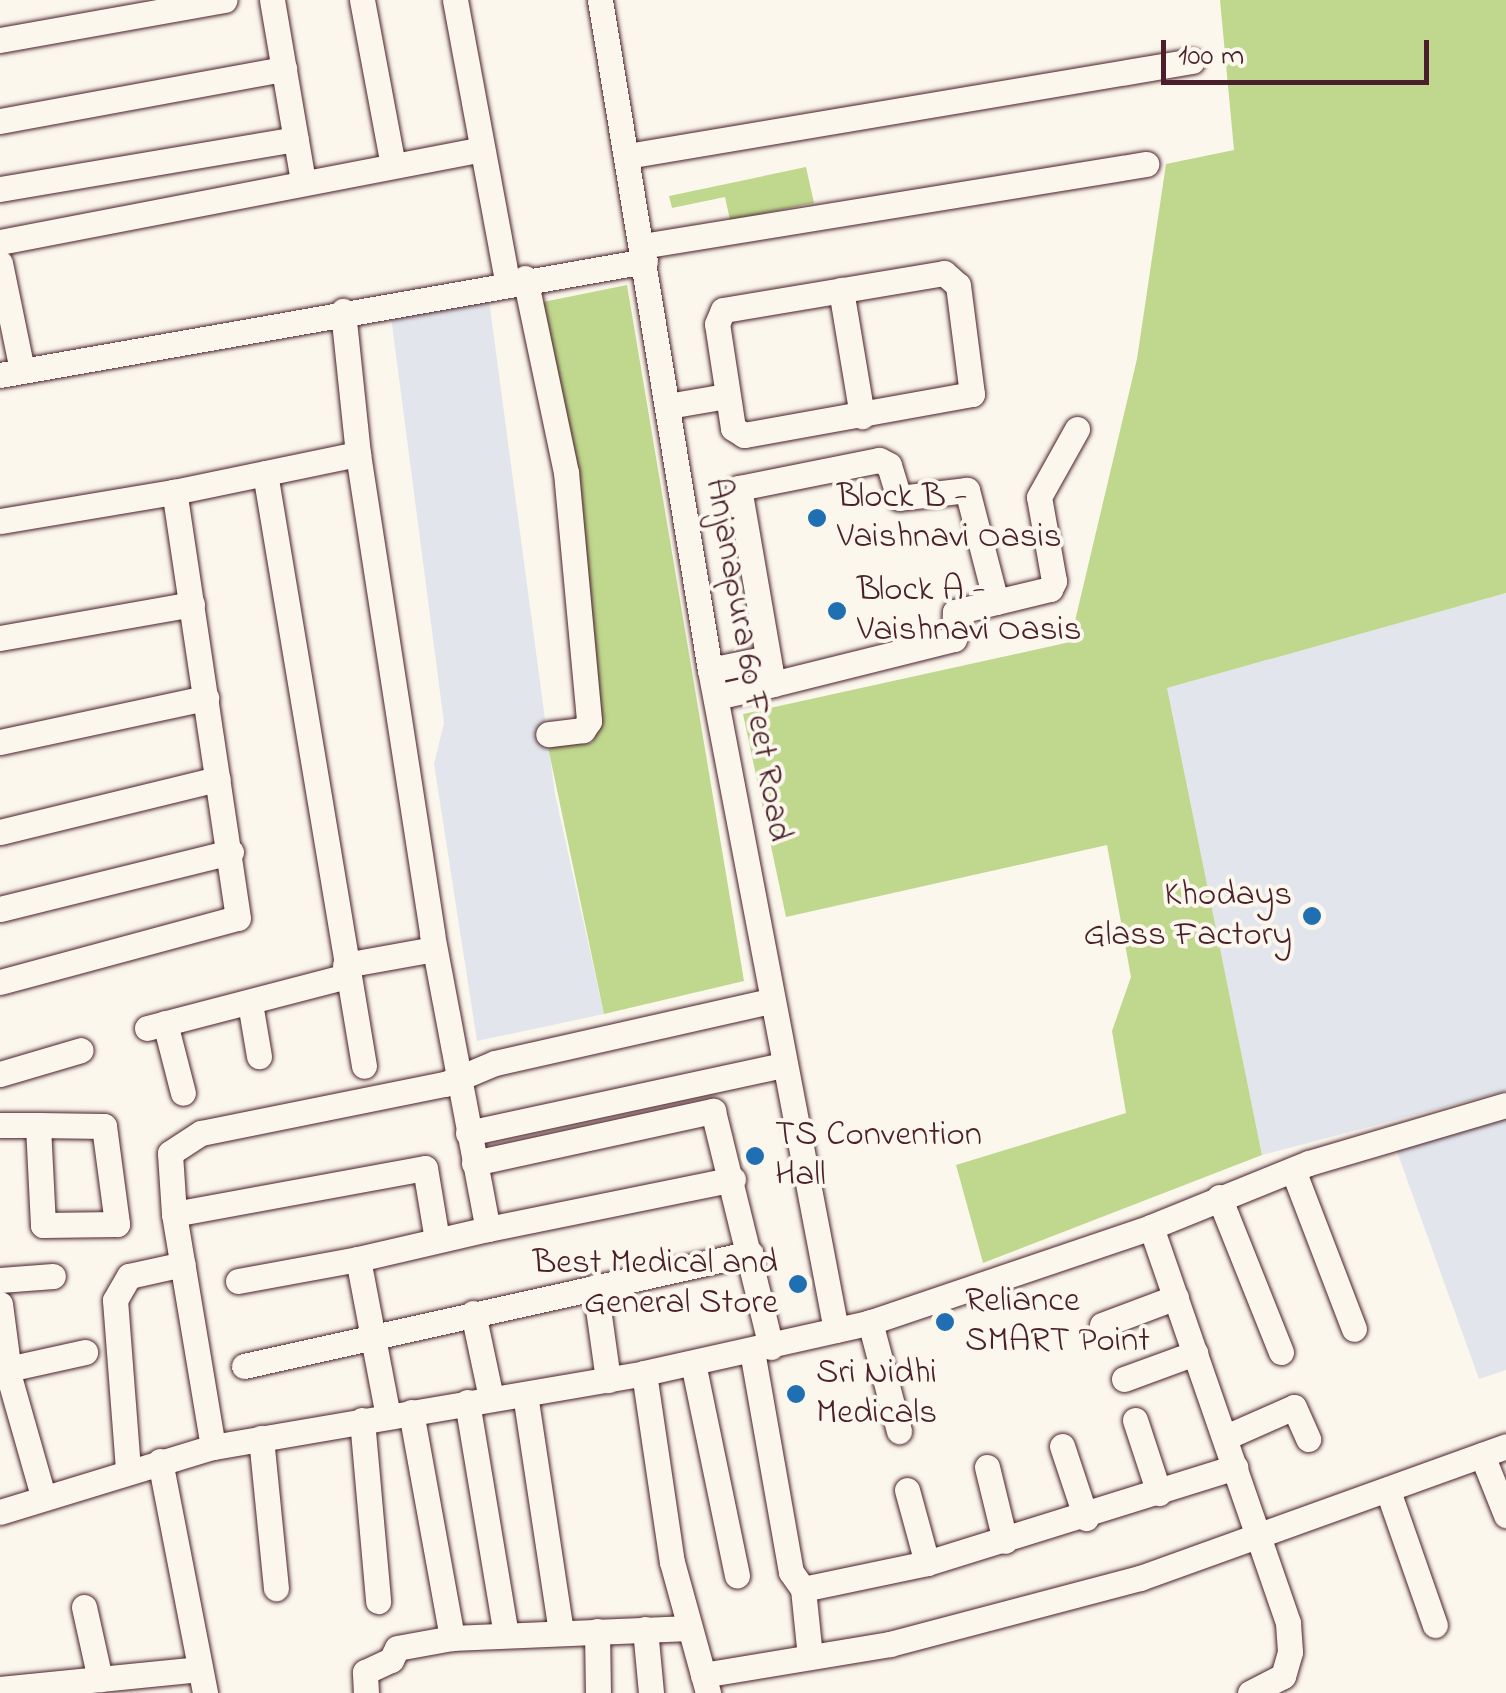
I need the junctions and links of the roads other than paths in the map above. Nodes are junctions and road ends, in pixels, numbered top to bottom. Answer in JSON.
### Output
{"nodes":[{"id":1,"x":224,"y":0,"type":"edge"},
{"id":2,"x":272,"y":0,"type":"edge"},
{"id":3,"x":362,"y":0,"type":"edge"},
{"id":4,"x":455,"y":0,"type":"edge"},
{"id":5,"x":600,"y":0,"type":"edge"},
{"id":6,"x":0,"y":40,"type":"edge"},
{"id":7,"x":1192,"y":60,"type":"dead end"},
{"id":8,"x":284,"y":69,"type":"junction"},
{"id":9,"x":0,"y":120,"type":"edge"},
{"id":10,"x":296,"y":138,"type":"junction"},
{"id":11,"x":480,"y":150,"type":"junction"},
{"id":12,"x":627,"y":156,"type":"junction"},
{"id":13,"x":1146,"y":164,"type":"dead end"},
{"id":14,"x":394,"y":165,"type":"junction"},
{"id":15,"x":303,"y":181,"type":"junction"},
{"id":16,"x":0,"y":189,"type":"edge"},
{"id":17,"x":0,"y":242,"type":"edge"},
{"id":18,"x":643,"y":253,"type":"junction"},
{"id":19,"x":0,"y":263,"type":"edge"},
{"id":20,"x":516,"y":280,"type":"junction"},
{"id":21,"x":842,"y":290,"type":"junction"},
{"id":22,"x":342,"y":310,"type":"junction"},
{"id":23,"x":11,"y":373,"type":"edge"},
{"id":24,"x":726,"y":396,"type":"junction"},
{"id":25,"x":668,"y":406,"type":"junction"},
{"id":26,"x":862,"y":416,"type":"junction"},
{"id":27,"x":1077,"y":429,"type":"dead end"},
{"id":28,"x":358,"y":454,"type":"junction"},
{"id":29,"x":265,"y":473,"type":"junction"},
{"id":30,"x":174,"y":492,"type":"junction"},
{"id":31,"x":0,"y":521,"type":"edge"},
{"id":32,"x":996,"y":602,"type":"junction"},
{"id":33,"x":192,"y":604,"type":"junction"},
{"id":34,"x":0,"y":638,"type":"edge"},
{"id":35,"x":710,"y":670,"type":"junction"},
{"id":36,"x":770,"y":671,"type":"junction"},
{"id":37,"x":716,"y":697,"type":"junction"},
{"id":38,"x":206,"y":698,"type":"junction"},
{"id":39,"x":548,"y":734,"type":"dead end"},
{"id":40,"x":0,"y":742,"type":"edge"},
{"id":41,"x":218,"y":779,"type":"junction"},
{"id":42,"x":0,"y":832,"type":"edge"},
{"id":43,"x":231,"y":852,"type":"junction"},
{"id":44,"x":0,"y":909,"type":"edge"},
{"id":45,"x":434,"y":949,"type":"junction"},
{"id":46,"x":346,"y":971,"type":"junction"},
{"id":47,"x":0,"y":982,"type":"edge"},
{"id":48,"x":771,"y":1001,"type":"junction"},
{"id":49,"x":250,"y":1003,"type":"junction"},
{"id":50,"x":80,"y":1050,"type":"dead end"},
{"id":51,"x":259,"y":1056,"type":"dead end"},
{"id":52,"x":782,"y":1064,"type":"junction"},
{"id":53,"x":364,"y":1066,"type":"dead end"},
{"id":54,"x":0,"y":1074,"type":"edge"},
{"id":55,"x":456,"y":1078,"type":"junction"},
{"id":56,"x":184,"y":1093,"type":"dead end"},
{"id":57,"x":1506,"y":1105,"type":"edge"},
{"id":58,"x":38,"y":1124,"type":"junction"},
{"id":59,"x":0,"y":1125,"type":"edge"},
{"id":60,"x":468,"y":1133,"type":"junction"},
{"id":61,"x":474,"y":1163,"type":"junction"},
{"id":62,"x":1293,"y":1170,"type":"junction"},
{"id":63,"x":733,"y":1179,"type":"junction"},
{"id":64,"x":1218,"y":1197,"type":"junction"},
{"id":65,"x":174,"y":1214,"type":"junction"},
{"id":66,"x":1151,"y":1226,"type":"junction"},
{"id":67,"x":488,"y":1229,"type":"junction"},
{"id":68,"x":437,"y":1240,"type":"junction"},
{"id":69,"x":751,"y":1253,"type":"junction"},
{"id":70,"x":358,"y":1259,"type":"junction"},
{"id":71,"x":183,"y":1264,"type":"junction"},
{"id":72,"x":53,"y":1276,"type":"dead end"},
{"id":73,"x":0,"y":1280,"type":"edge"},
{"id":74,"x":238,"y":1280,"type":"dead end"},
{"id":75,"x":595,"y":1288,"type":"junction"},
{"id":76,"x":1176,"y":1297,"type":"junction"},
{"id":77,"x":0,"y":1304,"type":"edge"},
{"id":78,"x":473,"y":1314,"type":"junction"},
{"id":79,"x":870,"y":1322,"type":"junction"},
{"id":80,"x":1102,"y":1324,"type":"dead end"},
{"id":81,"x":1354,"y":1329,"type":"dead end"},
{"id":82,"x":836,"y":1330,"type":"junction"},
{"id":83,"x":372,"y":1336,"type":"junction"},
{"id":84,"x":761,"y":1349,"type":"junction"},
{"id":85,"x":85,"y":1352,"type":"dead end"},
{"id":86,"x":1195,"y":1352,"type":"junction"},
{"id":87,"x":1281,"y":1352,"type":"dead end"},
{"id":88,"x":693,"y":1363,"type":"junction"},
{"id":89,"x":244,"y":1366,"type":"dead end"},
{"id":90,"x":8,"y":1369,"type":"junction"},
{"id":91,"x":644,"y":1374,"type":"junction"},
{"id":92,"x":1124,"y":1379,"type":"dead end"},
{"id":93,"x":608,"y":1380,"type":"junction"},
{"id":94,"x":525,"y":1394,"type":"junction"},
{"id":95,"x":479,"y":1400,"type":"junction"},
{"id":96,"x":387,"y":1416,"type":"junction"},
{"id":97,"x":1135,"y":1420,"type":"dead end"},
{"id":98,"x":898,"y":1432,"type":"dead end"},
{"id":99,"x":1226,"y":1437,"type":"junction"},
{"id":100,"x":261,"y":1438,"type":"junction"},
{"id":101,"x":1308,"y":1440,"type":"dead end"},
{"id":102,"x":1062,"y":1446,"type":"dead end"},
{"id":103,"x":212,"y":1447,"type":"junction"},
{"id":104,"x":1494,"y":1451,"type":"edge"},
{"id":105,"x":160,"y":1460,"type":"junction"},
{"id":106,"x":987,"y":1467,"type":"dead end"},
{"id":107,"x":1236,"y":1467,"type":"junction"},
{"id":108,"x":128,"y":1469,"type":"junction"},
{"id":109,"x":908,"y":1490,"type":"dead end"},
{"id":110,"x":1388,"y":1491,"type":"junction"},
{"id":111,"x":1159,"y":1493,"type":"junction"},
{"id":112,"x":42,"y":1496,"type":"junction"},
{"id":113,"x":0,"y":1512,"type":"edge"},
{"id":114,"x":1506,"y":1515,"type":"edge"},
{"id":115,"x":1086,"y":1518,"type":"junction"},
{"id":116,"x":1260,"y":1539,"type":"junction"},
{"id":117,"x":1005,"y":1541,"type":"junction"},
{"id":118,"x":927,"y":1563,"type":"junction"},
{"id":119,"x":737,"y":1576,"type":"dead end"},
{"id":120,"x":276,"y":1588,"type":"dead end"},
{"id":121,"x":802,"y":1588,"type":"junction"},
{"id":122,"x":378,"y":1600,"type":"dead end"},
{"id":123,"x":84,"y":1607,"type":"dead end"},
{"id":124,"x":1436,"y":1624,"type":"dead end"},
{"id":125,"x":689,"y":1628,"type":"junction"},
{"id":126,"x":645,"y":1630,"type":"junction"},
{"id":127,"x":597,"y":1631,"type":"junction"},
{"id":128,"x":561,"y":1632,"type":"junction"},
{"id":129,"x":506,"y":1635,"type":"junction"},
{"id":130,"x":452,"y":1638,"type":"junction"},
{"id":131,"x":810,"y":1657,"type":"junction"},
{"id":132,"x":100,"y":1679,"type":"junction"},
{"id":133,"x":203,"y":1681,"type":"edge"},
{"id":134,"x":705,"y":1684,"type":"edge"},
{"id":135,"x":1289,"y":1684,"type":"edge"},
{"id":136,"x":0,"y":1689,"type":"edge"},
{"id":137,"x":651,"y":1692,"type":"edge"},
{"id":138,"x":366,"y":1693,"type":"edge"},
{"id":139,"x":598,"y":1693,"type":"edge"},
{"id":140,"x":1250,"y":1693,"type":"edge"}],
"edges":[{"from":1,"to":6,"type":"street"},
{"from":2,"to":8,"type":"street"},
{"from":3,"to":14,"type":"street"},
{"from":4,"to":11,"type":"street"},
{"from":5,"to":12,"type":"street","name":"Anjanapura 60 Feet Road"},
{"from":7,"to":12,"type":"street"},
{"from":8,"to":9,"type":"street"},
{"from":8,"to":10,"type":"street"},
{"from":10,"to":15,"type":"street"},
{"from":10,"to":16,"type":"street"},
{"from":11,"to":14,"type":"street"},
{"from":11,"to":20,"type":"street"},
{"from":12,"to":18,"type":"street","name":"Anjanapura 60 Feet Road"},
{"from":13,"to":18,"type":"street"},
{"from":14,"to":15,"type":"street"},
{"from":15,"to":17,"type":"street"},
{"from":18,"to":20,"type":"street"},
{"from":18,"to":25,"type":"street","name":"Anjanapura 60 Feet Road"},
{"from":19,"to":23,"type":"street"},
{"from":20,"to":22,"type":"street"},
{"from":20,"to":39,"type":"street"},
{"from":21,"to":24,"type":"street"},
{"from":21,"to":26,"type":"street"},
{"from":21,"to":26,"type":"street"},
{"from":22,"to":23,"type":"street"},
{"from":22,"to":28,"type":"street"},
{"from":24,"to":25,"type":"street"},
{"from":24,"to":26,"type":"street"},
{"from":25,"to":35,"type":"street","name":"Anjanapura 60 Feet Road"},
{"from":27,"to":32,"type":"street"},
{"from":28,"to":29,"type":"street"},
{"from":28,"to":45,"type":"street"},
{"from":29,"to":30,"type":"street"},
{"from":29,"to":46,"type":"street"},
{"from":30,"to":31,"type":"street"},
{"from":30,"to":33,"type":"street"},
{"from":32,"to":36,"type":"street"},
{"from":32,"to":36,"type":"street"},
{"from":33,"to":34,"type":"street"},
{"from":33,"to":38,"type":"street"},
{"from":35,"to":36,"type":"street"},
{"from":35,"to":37,"type":"street","name":"Anjanapura 60 Feet Road"},
{"from":36,"to":37,"type":"street"},
{"from":37,"to":48,"type":"street","name":"Anjanapura 60 Feet Road"},
{"from":38,"to":40,"type":"street"},
{"from":38,"to":41,"type":"street"},
{"from":41,"to":42,"type":"street"},
{"from":41,"to":43,"type":"street"},
{"from":43,"to":44,"type":"street"},
{"from":43,"to":47,"type":"street"},
{"from":45,"to":46,"type":"street"},
{"from":45,"to":55,"type":"street"},
{"from":46,"to":49,"type":"street"},
{"from":46,"to":53,"type":"street"},
{"from":48,"to":52,"type":"street","name":"Anjanapura 60 Feet Road"},
{"from":48,"to":55,"type":"street"},
{"from":49,"to":51,"type":"street"},
{"from":49,"to":56,"type":"street"},
{"from":50,"to":54,"type":"street"},
{"from":52,"to":60,"type":"street"},
{"from":52,"to":82,"type":"street","name":"Anjanapura 60 Feet Road"},
{"from":55,"to":60,"type":"street"},
{"from":55,"to":65,"type":"street"},
{"from":57,"to":62,"type":"street"},
{"from":58,"to":58,"type":"street"},
{"from":58,"to":59,"type":"street"},
{"from":60,"to":61,"type":"street"},
{"from":61,"to":63,"type":"street"},
{"from":61,"to":67,"type":"street"},
{"from":62,"to":64,"type":"street"},
{"from":62,"to":81,"type":"street"},
{"from":63,"to":67,"type":"street"},
{"from":63,"to":69,"type":"street"},
{"from":64,"to":66,"type":"street"},
{"from":64,"to":87,"type":"street"},
{"from":65,"to":68,"type":"street"},
{"from":65,"to":71,"type":"street"},
{"from":66,"to":76,"type":"street"},
{"from":66,"to":79,"type":"street"},
{"from":67,"to":68,"type":"street"},
{"from":68,"to":70,"type":"street"},
{"from":69,"to":75,"type":"street"},
{"from":69,"to":84,"type":"street"},
{"from":70,"to":74,"type":"street"},
{"from":70,"to":83,"type":"street"},
{"from":71,"to":103,"type":"street"},
{"from":71,"to":108,"type":"street"},
{"from":72,"to":73,"type":"street"},
{"from":75,"to":78,"type":"street"},
{"from":75,"to":93,"type":"street"},
{"from":76,"to":80,"type":"street"},
{"from":76,"to":86,"type":"street"},
{"from":77,"to":90,"type":"street"},
{"from":78,"to":83,"type":"street"},
{"from":78,"to":95,"type":"street"},
{"from":79,"to":82,"type":"street"},
{"from":79,"to":98,"type":"street"},
{"from":82,"to":84,"type":"street"},
{"from":83,"to":89,"type":"street"},
{"from":83,"to":96,"type":"street"},
{"from":84,"to":88,"type":"street"},
{"from":84,"to":121,"type":"street"},
{"from":85,"to":90,"type":"street"},
{"from":86,"to":92,"type":"street"},
{"from":86,"to":99,"type":"street"},
{"from":88,"to":91,"type":"street"},
{"from":88,"to":119,"type":"street"},
{"from":90,"to":112,"type":"street"},
{"from":91,"to":93,"type":"street"},
{"from":91,"to":125,"type":"street"},
{"from":93,"to":94,"type":"street"},
{"from":94,"to":95,"type":"street"},
{"from":94,"to":128,"type":"street"},
{"from":95,"to":96,"type":"street"},
{"from":95,"to":129,"type":"street"},
{"from":96,"to":100,"type":"street"},
{"from":96,"to":122,"type":"street"},
{"from":96,"to":130,"type":"street"},
{"from":97,"to":111,"type":"street"},
{"from":99,"to":101,"type":"street"},
{"from":99,"to":107,"type":"street"},
{"from":100,"to":103,"type":"street"},
{"from":100,"to":120,"type":"street"},
{"from":102,"to":115,"type":"street"},
{"from":103,"to":105,"type":"street"},
{"from":104,"to":110,"type":"street"},
{"from":104,"to":114,"type":"street"},
{"from":105,"to":108,"type":"street"},
{"from":105,"to":133,"type":"street"},
{"from":106,"to":117,"type":"street"},
{"from":107,"to":111,"type":"street"},
{"from":107,"to":116,"type":"street"},
{"from":108,"to":112,"type":"street"},
{"from":109,"to":118,"type":"street"},
{"from":110,"to":116,"type":"street"},
{"from":110,"to":124,"type":"street"},
{"from":111,"to":115,"type":"street"},
{"from":112,"to":113,"type":"street"},
{"from":115,"to":117,"type":"street"},
{"from":116,"to":131,"type":"street"},
{"from":116,"to":135,"type":"street"},
{"from":117,"to":118,"type":"street"},
{"from":118,"to":121,"type":"street"},
{"from":121,"to":131,"type":"street"},
{"from":123,"to":132,"type":"street"},
{"from":125,"to":126,"type":"street"},
{"from":125,"to":134,"type":"street"},
{"from":126,"to":127,"type":"street"},
{"from":126,"to":137,"type":"street"},
{"from":127,"to":128,"type":"street"},
{"from":127,"to":139,"type":"street"},
{"from":128,"to":129,"type":"street"},
{"from":129,"to":130,"type":"street"},
{"from":130,"to":138,"type":"street"},
{"from":131,"to":134,"type":"street"},
{"from":132,"to":133,"type":"street"},
{"from":132,"to":136,"type":"street"},
{"from":135,"to":140,"type":"street"}]}
